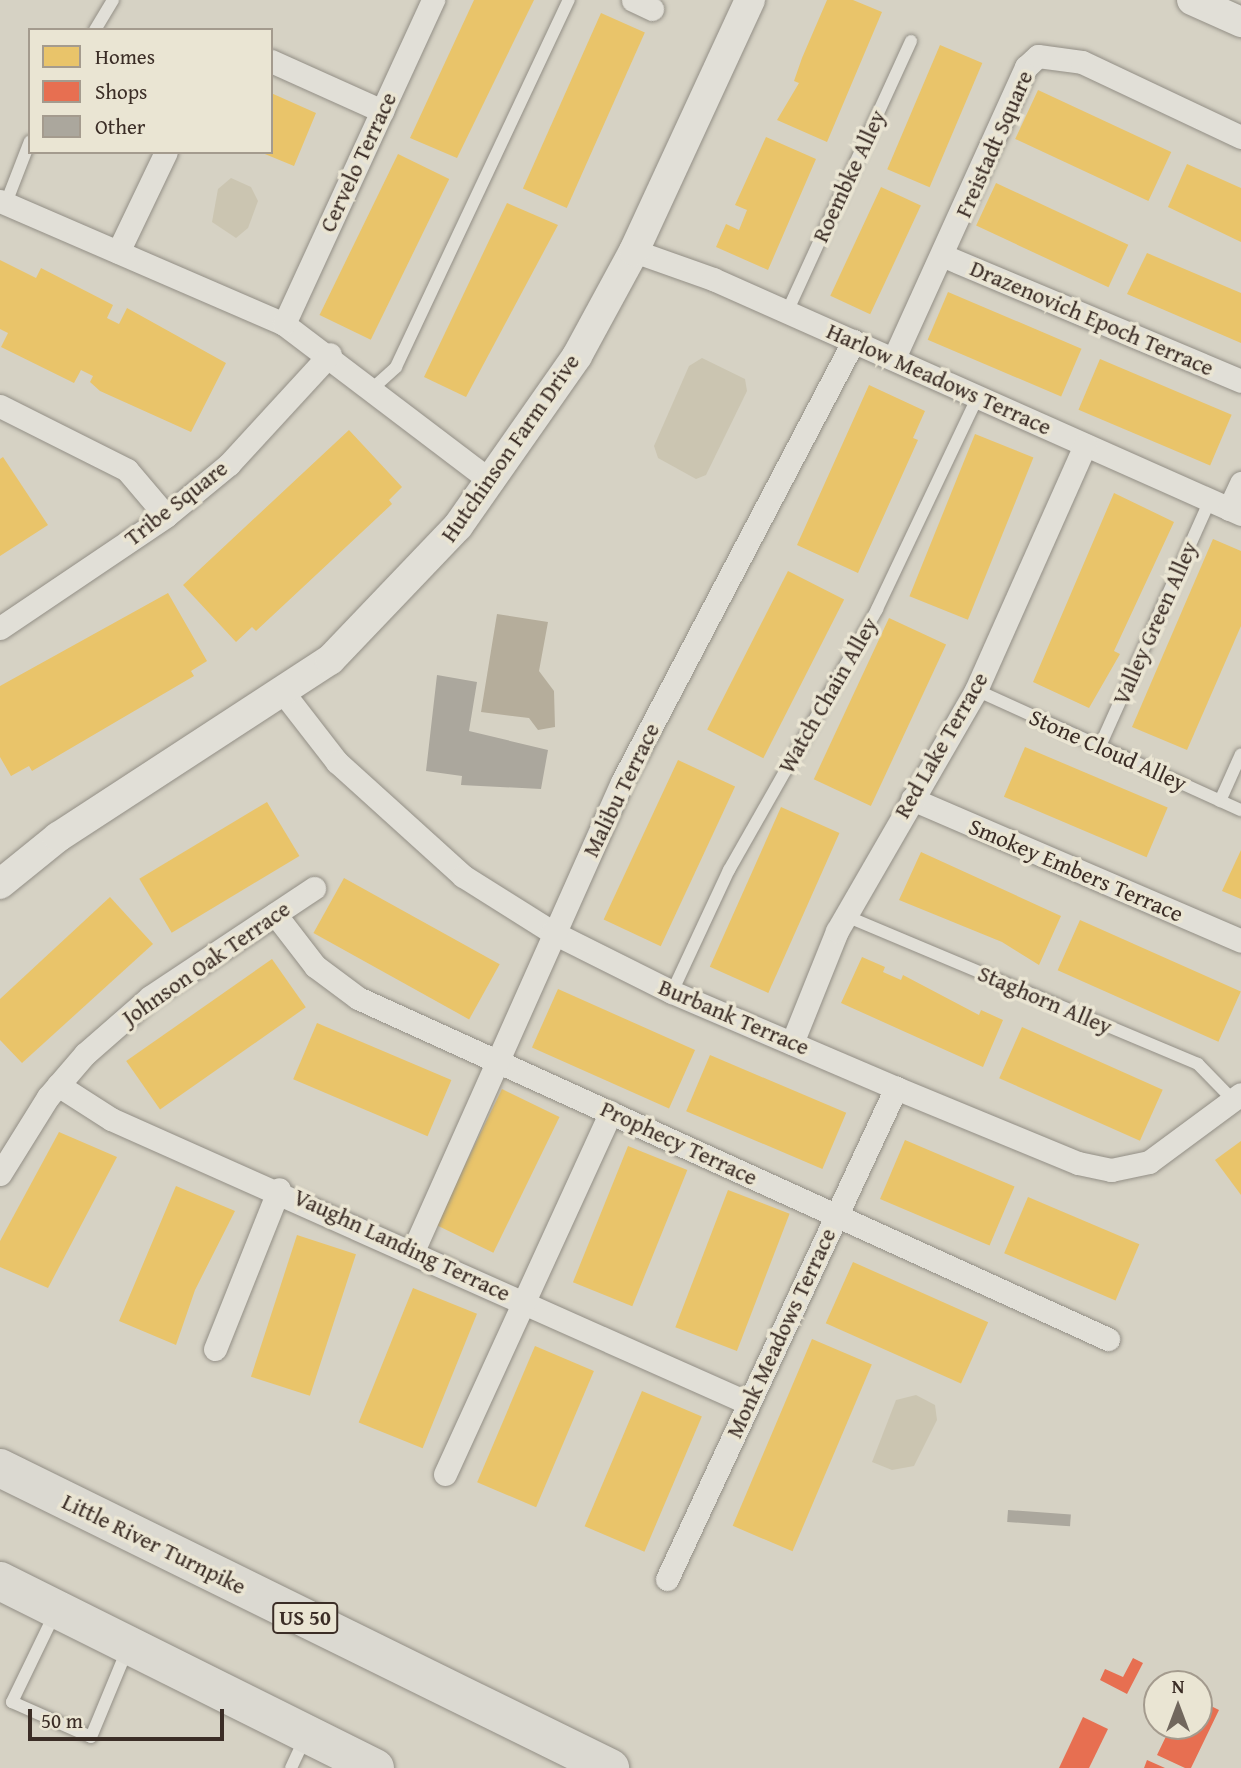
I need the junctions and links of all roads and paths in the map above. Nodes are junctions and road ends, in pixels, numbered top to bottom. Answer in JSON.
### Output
{"nodes":[{"id":1,"x":113,"y":0,"type":"edge"},
{"id":2,"x":433,"y":0,"type":"edge"},
{"id":3,"x":569,"y":0,"type":"edge"},
{"id":4,"x":750,"y":0,"type":"edge"},
{"id":5,"x":1192,"y":0,"type":"edge"},
{"id":6,"x":1241,"y":22,"type":"edge"},
{"id":7,"x":96,"y":28,"type":"edge"},
{"id":8,"x":911,"y":41,"type":"dead end"},
{"id":9,"x":273,"y":62,"type":"edge"},
{"id":10,"x":382,"y":111,"type":"junction"},
{"id":11,"x":1241,"y":137,"type":"edge"},
{"id":12,"x":28,"y":146,"type":"edge"},
{"id":13,"x":165,"y":154,"type":"edge"},
{"id":14,"x":3,"y":202,"type":"edge"},
{"id":15,"x":634,"y":250,"type":"junction"},
{"id":16,"x":118,"y":252,"type":"junction"},
{"id":17,"x":944,"y":256,"type":"junction"},
{"id":18,"x":787,"y":312,"type":"junction"},
{"id":19,"x":284,"y":324,"type":"junction"},
{"id":20,"x":854,"y":341,"type":"junction"},
{"id":21,"x":330,"y":354,"type":"junction"},
{"id":22,"x":894,"y":358,"type":"junction"},
{"id":23,"x":1241,"y":380,"type":"edge"},
{"id":24,"x":373,"y":388,"type":"junction"},
{"id":25,"x":978,"y":396,"type":"junction"},
{"id":26,"x":0,"y":406,"type":"edge"},
{"id":27,"x":1085,"y":444,"type":"junction"},
{"id":28,"x":492,"y":482,"type":"junction"},
{"id":29,"x":1241,"y":482,"type":"edge"},
{"id":30,"x":1227,"y":508,"type":"edge"},
{"id":31,"x":166,"y":516,"type":"junction"},
{"id":32,"x":0,"y":628,"type":"edge"},
{"id":33,"x":976,"y":690,"type":"junction"},
{"id":34,"x":285,"y":695,"type":"junction"},
{"id":35,"x":1100,"y":746,"type":"junction"},
{"id":36,"x":1241,"y":754,"type":"edge"},
{"id":37,"x":912,"y":799,"type":"junction"},
{"id":38,"x":1220,"y":801,"type":"junction"},
{"id":39,"x":1241,"y":810,"type":"edge"},
{"id":40,"x":2,"y":878,"type":"edge"},
{"id":41,"x":314,"y":888,"type":"dead end"},
{"id":42,"x":275,"y":914,"type":"junction"},
{"id":43,"x":846,"y":916,"type":"junction"},
{"id":44,"x":552,"y":932,"type":"junction"},
{"id":45,"x":1241,"y":941,"type":"edge"},
{"id":46,"x":672,"y":992,"type":"junction"},
{"id":47,"x":792,"y":1043,"type":"junction"},
{"id":48,"x":498,"y":1060,"type":"junction"},
{"id":49,"x":58,"y":1085,"type":"junction"},
{"id":50,"x":896,"y":1088,"type":"junction"},
{"id":51,"x":1237,"y":1097,"type":"edge"},
{"id":52,"x":611,"y":1112,"type":"junction"},
{"id":53,"x":0,"y":1174,"type":"edge"},
{"id":54,"x":279,"y":1189,"type":"junction"},
{"id":55,"x":835,"y":1217,"type":"junction"},
{"id":56,"x":414,"y":1251,"type":"junction"},
{"id":57,"x":525,"y":1301,"type":"junction"},
{"id":58,"x":1108,"y":1339,"type":"dead end"},
{"id":59,"x":215,"y":1349,"type":"dead end"},
{"id":60,"x":748,"y":1403,"type":"junction"},
{"id":61,"x":0,"y":1468,"type":"edge"},
{"id":62,"x":445,"y":1474,"type":"dead end"},
{"id":63,"x":667,"y":1579,"type":"dead end"},
{"id":64,"x":0,"y":1581,"type":"edge"},
{"id":65,"x":57,"y":1609,"type":"junction"},
{"id":66,"x":129,"y":1645,"type":"junction"},
{"id":67,"x":307,"y":1734,"type":"junction"},
{"id":68,"x":291,"y":1768,"type":"edge"},
{"id":69,"x":375,"y":1768,"type":"edge"},
{"id":70,"x":610,"y":1768,"type":"edge"}],
"edges":[{"from":1,"to":7,"type":"lane"},
{"from":2,"to":10,"type":"street","name":"Cervelo Terrace"},
{"from":3,"to":24,"type":"lane"},
{"from":4,"to":15,"type":"street","name":"Hutchinson Farm Drive"},
{"from":5,"to":6,"type":"street"},
{"from":8,"to":18,"type":"lane","name":"Roembke Alley"},
{"from":9,"to":10,"type":"street"},
{"from":10,"to":19,"type":"street","name":"Cervelo Terrace"},
{"from":11,"to":17,"type":"street","name":"Freistadt Square"},
{"from":12,"to":14,"type":"lane"},
{"from":13,"to":16,"type":"street"},
{"from":14,"to":16,"type":"street"},
{"from":15,"to":18,"type":"street","name":"Harlow Meadows Terrace"},
{"from":15,"to":28,"type":"street","name":"Hutchinson Farm Drive"},
{"from":16,"to":19,"type":"street"},
{"from":17,"to":22,"type":"street","name":"Freistadt Square"},
{"from":17,"to":23,"type":"street","name":"Drazenovich Epoch Terrace"},
{"from":18,"to":20,"type":"street","name":"Harlow Meadows Terrace"},
{"from":19,"to":21,"type":"street"},
{"from":20,"to":22,"type":"street","name":"Harlow Meadows Terrace"},
{"from":20,"to":44,"type":"street","name":"Malibu Terrace"},
{"from":21,"to":24,"type":"street"},
{"from":21,"to":31,"type":"street","name":"Tribe Square"},
{"from":22,"to":25,"type":"street","name":"Harlow Meadows Terrace"},
{"from":24,"to":28,"type":"street"},
{"from":25,"to":27,"type":"street","name":"Harlow Meadows Terrace"},
{"from":25,"to":46,"type":"lane","name":"Watch Chain Alley"},
{"from":26,"to":31,"type":"street"},
{"from":27,"to":30,"type":"street","name":"Harlow Meadows Terrace"},
{"from":27,"to":33,"type":"street","name":"Red Lake Terrace"},
{"from":28,"to":34,"type":"street","name":"Hutchinson Farm Drive"},
{"from":29,"to":30,"type":"street"},
{"from":30,"to":35,"type":"lane","name":"Valley Green Alley"},
{"from":31,"to":32,"type":"street","name":"Tribe Square"},
{"from":33,"to":35,"type":"lane","name":"Stone Cloud Alley"},
{"from":33,"to":37,"type":"street","name":"Red Lake Terrace"},
{"from":34,"to":40,"type":"street","name":"Hutchinson Farm Drive"},
{"from":34,"to":44,"type":"street","name":"Burbank Terrace"},
{"from":35,"to":38,"type":"lane","name":"Stone Cloud Alley"},
{"from":36,"to":38,"type":"lane"},
{"from":37,"to":43,"type":"street","name":"Red Lake Terrace"},
{"from":37,"to":45,"type":"street","name":"Smokey Embers Terrace"},
{"from":38,"to":39,"type":"lane","name":"Stone Cloud Alley"},
{"from":41,"to":42,"type":"street","name":"Johnson Oak Terrace"},
{"from":42,"to":48,"type":"street","name":"Prophecy Terrace"},
{"from":42,"to":49,"type":"street","name":"Johnson Oak Terrace"},
{"from":43,"to":47,"type":"street","name":"Red Lake Terrace"},
{"from":43,"to":51,"type":"lane","name":"Staghorn Alley"},
{"from":44,"to":46,"type":"street","name":"Burbank Terrace"},
{"from":44,"to":48,"type":"street","name":"Malibu Terrace"},
{"from":46,"to":47,"type":"street","name":"Burbank Terrace"},
{"from":47,"to":50,"type":"street","name":"Burbank Terrace"},
{"from":48,"to":52,"type":"street","name":"Prophecy Terrace"},
{"from":48,"to":56,"type":"street","name":"Malibu Terrace"},
{"from":49,"to":53,"type":"street","name":"Johnson Oak Terrace"},
{"from":49,"to":54,"type":"street","name":"Vaughn Landing Terrace"},
{"from":50,"to":51,"type":"street","name":"Burbank Terrace"},
{"from":50,"to":55,"type":"street","name":"Monk Meadows Terrace"},
{"from":52,"to":55,"type":"street","name":"Prophecy Terrace"},
{"from":52,"to":57,"type":"street"},
{"from":54,"to":56,"type":"street","name":"Vaughn Landing Terrace"},
{"from":54,"to":59,"type":"street"},
{"from":55,"to":58,"type":"street","name":"Prophecy Terrace"},
{"from":55,"to":60,"type":"street","name":"Monk Meadows Terrace"},
{"from":56,"to":57,"type":"street","name":"Vaughn Landing Terrace"},
{"from":57,"to":60,"type":"street","name":"Vaughn Landing Terrace"},
{"from":57,"to":62,"type":"street"},
{"from":60,"to":63,"type":"street","name":"Monk Meadows Terrace"},
{"from":61,"to":70,"type":"highway","name":"Little River Turnpike","number":"US 50"},
{"from":64,"to":65,"type":"highway"},
{"from":65,"to":66,"type":"highway"},
{"from":65,"to":66,"type":"lane"},
{"from":66,"to":67,"type":"highway"},
{"from":67,"to":68,"type":"lane"},
{"from":67,"to":69,"type":"highway"}]}
